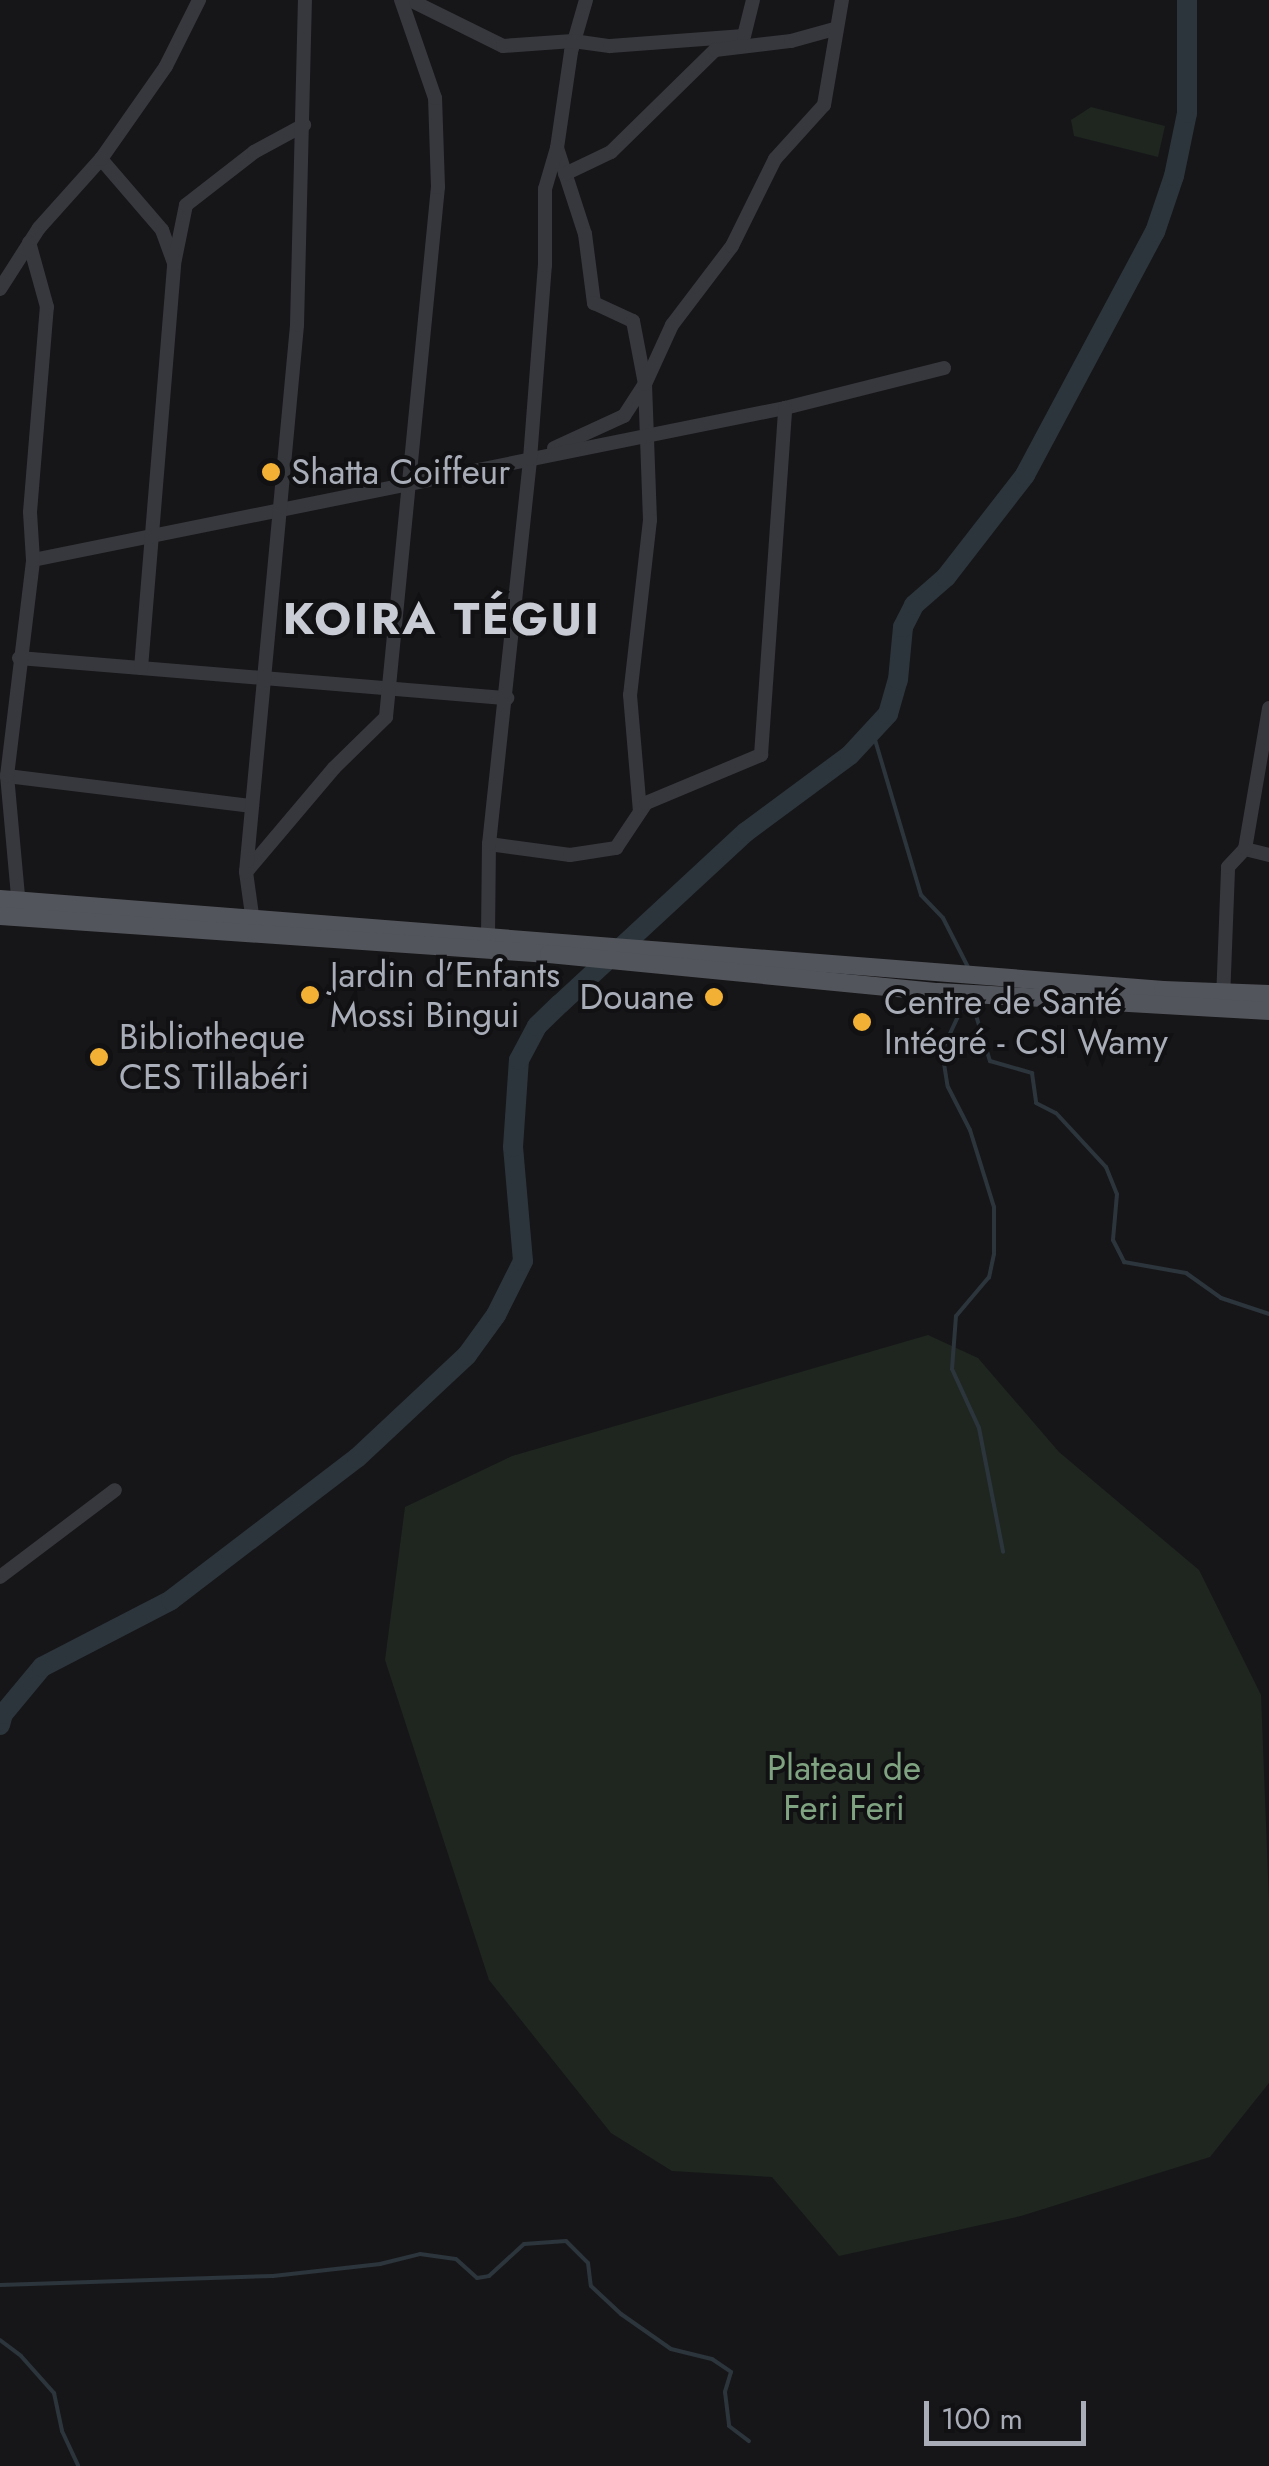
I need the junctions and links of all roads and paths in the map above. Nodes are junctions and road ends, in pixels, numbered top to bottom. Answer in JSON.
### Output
{"nodes":[{"id":1,"x":199,"y":0,"type":"edge"},
{"id":2,"x":304,"y":0,"type":"edge"},
{"id":3,"x":586,"y":0,"type":"edge"},
{"id":4,"x":753,"y":0,"type":"edge"},
{"id":5,"x":842,"y":0,"type":"edge"},
{"id":6,"x":410,"y":1,"type":"edge"},
{"id":7,"x":834,"y":30,"type":"junction"},
{"id":8,"x":573,"y":41,"type":"junction"},
{"id":9,"x":304,"y":125,"type":"junction"},
{"id":10,"x":557,"y":148,"type":"junction"},
{"id":11,"x":101,"y":159,"type":"junction"},
{"id":12,"x":566,"y":174,"type":"junction"},
{"id":13,"x":29,"y":242,"type":"junction"},
{"id":14,"x":174,"y":264,"type":"junction"},
{"id":15,"x":0,"y":289,"type":"edge"},
{"id":16,"x":944,"y":368,"type":"dead end"},
{"id":17,"x":645,"y":384,"type":"junction"},
{"id":18,"x":784,"y":408,"type":"junction"},
{"id":19,"x":646,"y":435,"type":"junction"},
{"id":20,"x":530,"y":459,"type":"junction"},
{"id":21,"x":407,"y":483,"type":"junction"},
{"id":22,"x":284,"y":506,"type":"junction"},
{"id":23,"x":152,"y":535,"type":"junction"},
{"id":24,"x":34,"y":560,"type":"junction"},
{"id":25,"x":20,"y":658,"type":"junction"},
{"id":26,"x":141,"y":668,"type":"junction"},
{"id":27,"x":263,"y":678,"type":"junction"},
{"id":28,"x":388,"y":688,"type":"junction"},
{"id":29,"x":506,"y":698,"type":"junction"},
{"id":30,"x":1269,"y":708,"type":"edge"},
{"id":31,"x":7,"y":776,"type":"junction"},
{"id":32,"x":252,"y":806,"type":"junction"},
{"id":33,"x":640,"y":812,"type":"junction"},
{"id":34,"x":489,"y":844,"type":"junction"},
{"id":35,"x":1245,"y":849,"type":"junction"},
{"id":36,"x":1269,"y":855,"type":"edge"},
{"id":37,"x":246,"y":872,"type":"junction"},
{"id":38,"x":10,"y":909,"type":"edge"},
{"id":39,"x":254,"y":926,"type":"junction"},
{"id":40,"x":488,"y":936,"type":"junction"},
{"id":41,"x":591,"y":951,"type":"junction"},
{"id":42,"x":1269,"y":994,"type":"edge"},
{"id":43,"x":1223,"y":1002,"type":"junction"},
{"id":44,"x":1269,"y":1011,"type":"edge"},
{"id":45,"x":115,"y":1490,"type":"dead end"},
{"id":46,"x":0,"y":1576,"type":"edge"}],
"edges":[{"from":1,"to":11,"type":"street"},
{"from":2,"to":9,"type":"street"},
{"from":3,"to":8,"type":"street"},
{"from":4,"to":8,"type":"street"},
{"from":5,"to":7,"type":"street"},
{"from":6,"to":8,"type":"street"},
{"from":6,"to":21,"type":"street"},
{"from":7,"to":12,"type":"street"},
{"from":7,"to":17,"type":"street"},
{"from":8,"to":10,"type":"street"},
{"from":9,"to":14,"type":"street"},
{"from":9,"to":22,"type":"street"},
{"from":10,"to":12,"type":"street"},
{"from":10,"to":20,"type":"street"},
{"from":11,"to":13,"type":"street"},
{"from":11,"to":14,"type":"street"},
{"from":12,"to":17,"type":"street"},
{"from":13,"to":15,"type":"street"},
{"from":13,"to":24,"type":"street"},
{"from":14,"to":23,"type":"street"},
{"from":16,"to":18,"type":"street"},
{"from":17,"to":19,"type":"street"},
{"from":17,"to":20,"type":"street"},
{"from":18,"to":19,"type":"street"},
{"from":18,"to":33,"type":"street"},
{"from":19,"to":20,"type":"street"},
{"from":19,"to":33,"type":"street"},
{"from":20,"to":21,"type":"street"},
{"from":20,"to":29,"type":"street"},
{"from":21,"to":22,"type":"street"},
{"from":21,"to":28,"type":"street"},
{"from":22,"to":23,"type":"street"},
{"from":22,"to":27,"type":"street"},
{"from":23,"to":24,"type":"street"},
{"from":23,"to":26,"type":"street"},
{"from":24,"to":25,"type":"street"},
{"from":25,"to":26,"type":"street"},
{"from":25,"to":31,"type":"street"},
{"from":26,"to":27,"type":"street"},
{"from":27,"to":28,"type":"street"},
{"from":27,"to":32,"type":"street"},
{"from":28,"to":29,"type":"street"},
{"from":28,"to":37,"type":"street"},
{"from":29,"to":34,"type":"street"},
{"from":30,"to":35,"type":"street"},
{"from":31,"to":32,"type":"street"},
{"from":31,"to":38,"type":"street"},
{"from":32,"to":37,"type":"street"},
{"from":33,"to":34,"type":"street"},
{"from":34,"to":40,"type":"street"},
{"from":35,"to":36,"type":"street"},
{"from":35,"to":43,"type":"street"},
{"from":37,"to":39,"type":"street"},
{"from":38,"to":39,"type":"main road"},
{"from":39,"to":40,"type":"main road"},
{"from":39,"to":41,"type":"main road"},
{"from":40,"to":41,"type":"main road"},
{"from":41,"to":43,"type":"main road"},
{"from":42,"to":43,"type":"main road"},
{"from":43,"to":44,"type":"main road"},
{"from":45,"to":46,"type":"street"}]}
